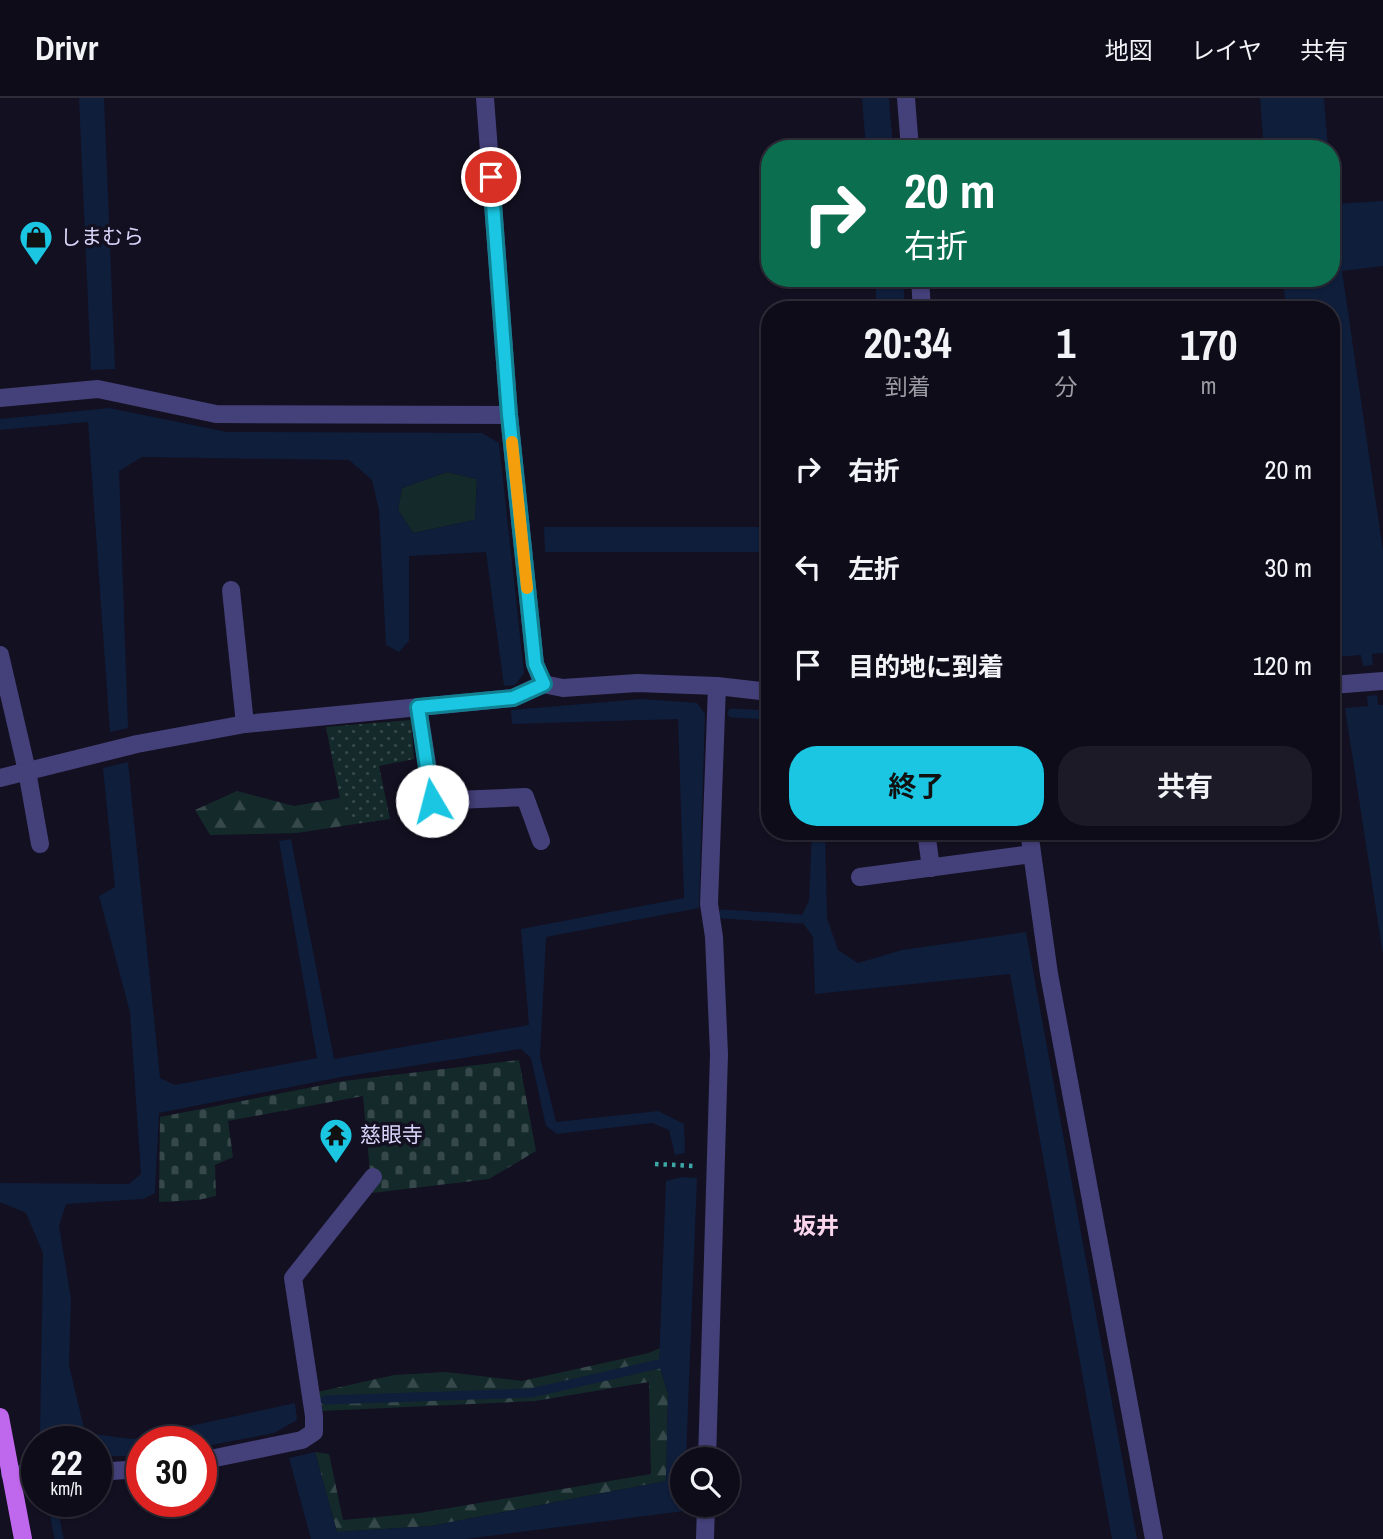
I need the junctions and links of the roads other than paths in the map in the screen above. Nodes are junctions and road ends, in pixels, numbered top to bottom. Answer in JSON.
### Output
{"nodes":[{"id":1,"x":485,"y":98,"type":"edge"},
{"id":2,"x":906,"y":98,"type":"edge"},
{"id":3,"x":909,"y":140,"type":"edge"},
{"id":4,"x":0,"y":398,"type":"edge"},
{"id":5,"x":509,"y":415,"type":"junction"},
{"id":6,"x":231,"y":590,"type":"dead end"},
{"id":7,"x":0,"y":655,"type":"edge"},
{"id":8,"x":1383,"y":681,"type":"edge"},
{"id":9,"x":544,"y":684,"type":"junction"},
{"id":10,"x":1340,"y":684,"type":"edge"},
{"id":11,"x":717,"y":686,"type":"junction"},
{"id":12,"x":761,"y":691,"type":"edge"},
{"id":13,"x":418,"y":707,"type":"junction"},
{"id":14,"x":245,"y":724,"type":"junction"},
{"id":15,"x":27,"y":771,"type":"junction"},
{"id":16,"x":0,"y":778,"type":"edge"},
{"id":17,"x":927,"y":840,"type":"edge"},
{"id":18,"x":1030,"y":840,"type":"edge"},
{"id":19,"x":541,"y":842,"type":"dead end"},
{"id":20,"x":40,"y":844,"type":"dead end"},
{"id":21,"x":1032,"y":854,"type":"junction"},
{"id":22,"x":931,"y":868,"type":"junction"},
{"id":23,"x":860,"y":877,"type":"dead end"},
{"id":24,"x":373,"y":1177,"type":"dead end"},
{"id":25,"x":0,"y":1417,"type":"edge"},
{"id":26,"x":707,"y":1447,"type":"edge"},
{"id":27,"x":217,"y":1458,"type":"edge"},
{"id":28,"x":10,"y":1474,"type":"junction"},
{"id":29,"x":21,"y":1474,"type":"edge"},
{"id":30,"x":706,"y":1517,"type":"edge"},
{"id":31,"x":23,"y":1539,"type":"edge"},
{"id":32,"x":705,"y":1539,"type":"edge"},
{"id":33,"x":1154,"y":1539,"type":"edge"}],
"edges":[{"from":1,"to":5,"type":"street"},
{"from":2,"to":3,"type":"street"},
{"from":4,"to":5,"type":"street"},
{"from":5,"to":9,"type":"street"},
{"from":6,"to":14,"type":"street"},
{"from":7,"to":15,"type":"street"},
{"from":8,"to":10,"type":"street"},
{"from":9,"to":11,"type":"street"},
{"from":9,"to":13,"type":"street"},
{"from":11,"to":12,"type":"street"},
{"from":11,"to":26,"type":"street"},
{"from":13,"to":14,"type":"street"},
{"from":13,"to":19,"type":"street"},
{"from":14,"to":15,"type":"street"},
{"from":15,"to":16,"type":"street"},
{"from":15,"to":20,"type":"street"},
{"from":17,"to":22,"type":"street"},
{"from":18,"to":21,"type":"street"},
{"from":21,"to":22,"type":"street"},
{"from":21,"to":33,"type":"street"},
{"from":22,"to":23,"type":"street"},
{"from":24,"to":27,"type":"street"},
{"from":25,"to":28,"type":"main road"},
{"from":28,"to":29,"type":"street"},
{"from":28,"to":31,"type":"main road"},
{"from":30,"to":32,"type":"street"}]}
